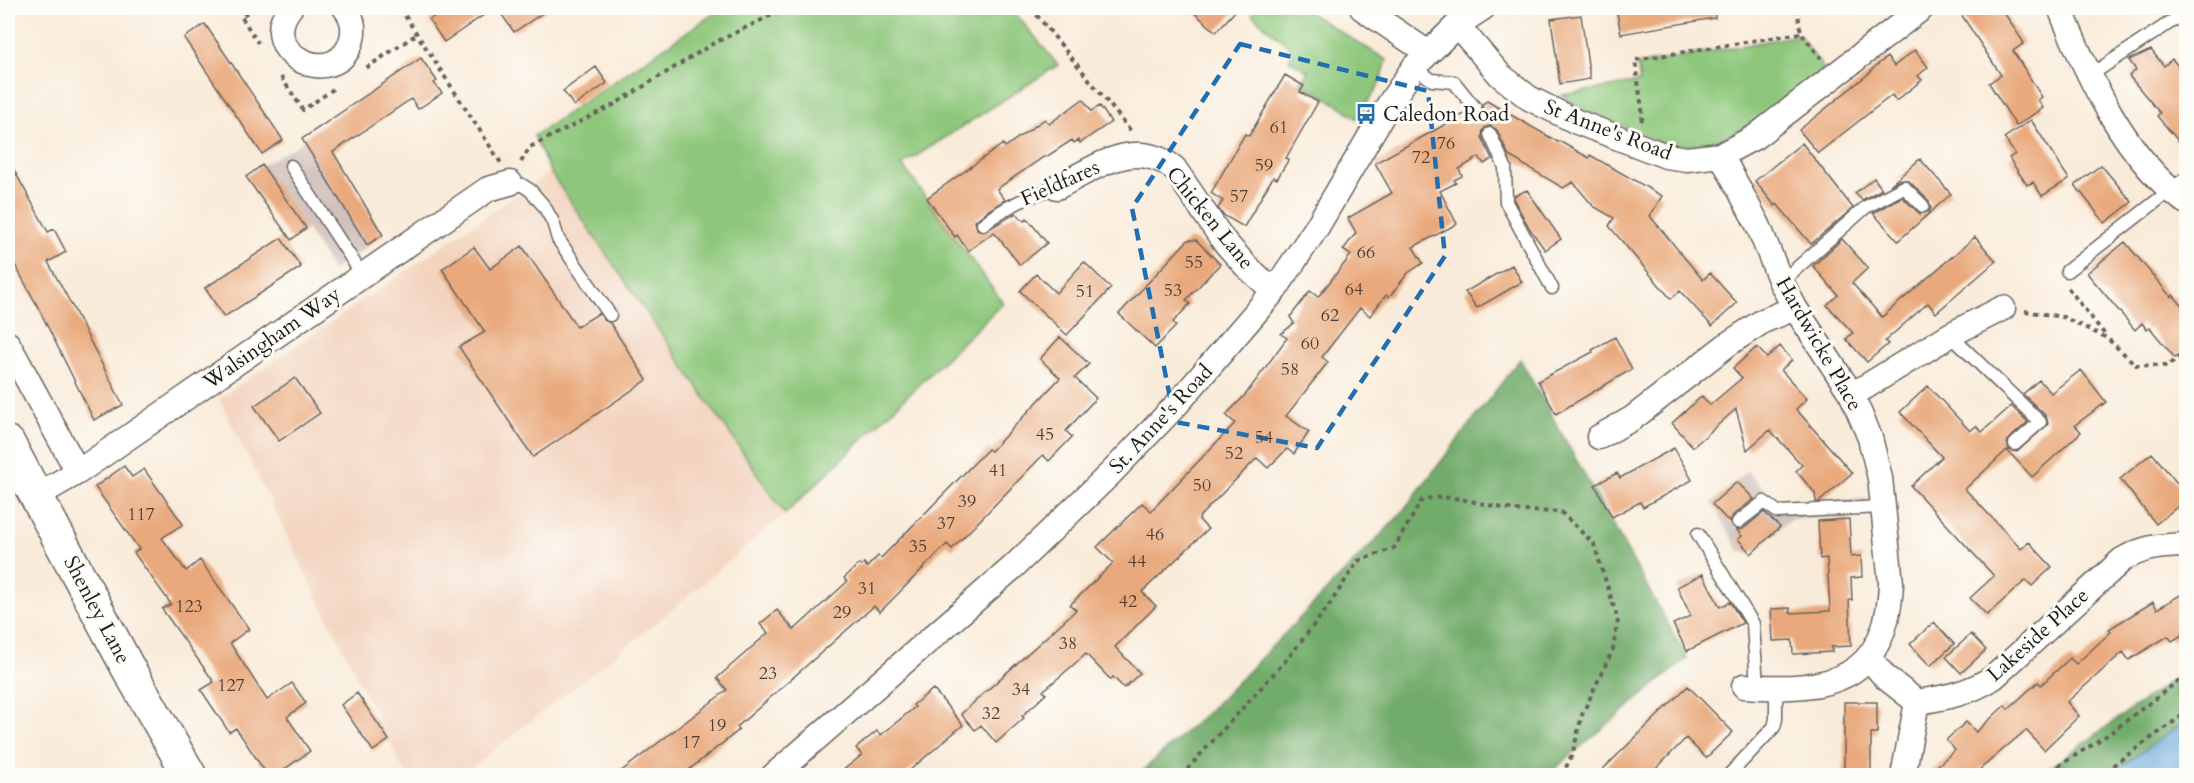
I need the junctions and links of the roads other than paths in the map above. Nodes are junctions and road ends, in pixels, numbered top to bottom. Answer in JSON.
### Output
{"nodes":[{"id":1,"x":290,"y":8,"type":"edge"},
{"id":2,"x":348,"y":8,"type":"edge"},
{"id":3,"x":1362,"y":8,"type":"edge"},
{"id":4,"x":1483,"y":8,"type":"edge"},
{"id":5,"x":1922,"y":8,"type":"edge"},
{"id":6,"x":2060,"y":8,"type":"edge"},
{"id":7,"x":2187,"y":12,"type":"edge"},
{"id":8,"x":1457,"y":25,"type":"junction"},
{"id":9,"x":1421,"y":60,"type":"junction"},
{"id":10,"x":2089,"y":76,"type":"junction"},
{"id":11,"x":1475,"y":108,"type":"dead end"},
{"id":12,"x":1490,"y":134,"type":"dead end"},
{"id":13,"x":1142,"y":153,"type":"joint"},
{"id":14,"x":1721,"y":155,"type":"junction"},
{"id":15,"x":291,"y":166,"type":"dead end"},
{"id":16,"x":510,"y":183,"type":"joint"},
{"id":17,"x":1057,"y":186,"type":"joint"},
{"id":18,"x":2181,"y":191,"type":"edge"},
{"id":19,"x":1923,"y":206,"type":"dead end"},
{"id":20,"x":983,"y":224,"type":"dead end"},
{"id":21,"x":2067,"y":271,"type":"road end"},
{"id":22,"x":363,"y":276,"type":"junction"},
{"id":23,"x":1781,"y":282,"type":"junction"},
{"id":24,"x":1552,"y":288,"type":"dead end"},
{"id":25,"x":1274,"y":291,"type":"junction"},
{"id":26,"x":1796,"y":308,"type":"junction"},
{"id":27,"x":2003,"y":308,"type":"road end"},
{"id":28,"x":610,"y":315,"type":"dead end"},
{"id":29,"x":1950,"y":334,"type":"junction"},
{"id":30,"x":8,"y":344,"type":"edge"},
{"id":31,"x":1852,"y":395,"type":"junction"},
{"id":32,"x":1599,"y":437,"type":"dead end"},
{"id":33,"x":8,"y":443,"type":"edge"},
{"id":34,"x":2015,"y":444,"type":"dead end"},
{"id":35,"x":78,"y":472,"type":"junction"},
{"id":36,"x":36,"y":496,"type":"junction"},
{"id":37,"x":1882,"y":507,"type":"junction"},
{"id":38,"x":1738,"y":522,"type":"dead end"},
{"id":39,"x":1698,"y":534,"type":"dead end"},
{"id":40,"x":2187,"y":545,"type":"edge"},
{"id":41,"x":1869,"y":658,"type":"junction"},
{"id":42,"x":1759,"y":687,"type":"junction"},
{"id":43,"x":1917,"y":702,"type":"junction"},
{"id":44,"x":190,"y":776,"type":"edge"},
{"id":45,"x":773,"y":776,"type":"edge"},
{"id":46,"x":1728,"y":776,"type":"edge"},
{"id":47,"x":1903,"y":776,"type":"edge"}],
"edges":[{"from":1,"to":2,"type":"street"},
{"from":3,"to":9,"type":"street"},
{"from":4,"to":8,"type":"street","name":"St. Anne's Road"},
{"from":5,"to":14,"type":"street","name":"St Anne's Road"},
{"from":6,"to":10,"type":"street"},
{"from":7,"to":10,"type":"lane"},
{"from":8,"to":9,"type":"street","name":"St. Anne's Road"},
{"from":8,"to":14,"type":"street","name":"St Anne's Road"},
{"from":9,"to":11,"type":"lane"},
{"from":9,"to":25,"type":"street","name":"St. Anne's Road"},
{"from":10,"to":18,"type":"street"},
{"from":12,"to":24,"type":"lane"},
{"from":13,"to":17,"type":"street","name":"Fieldfares"},
{"from":13,"to":25,"type":"street","name":"Chicken Lane"},
{"from":14,"to":23,"type":"street","name":"Hardwicke Place"},
{"from":15,"to":22,"type":"lane"},
{"from":16,"to":22,"type":"street","name":"Walsingham Way"},
{"from":16,"to":28,"type":"lane"},
{"from":17,"to":20,"type":"lane","name":"Fieldfares"},
{"from":18,"to":21,"type":"lane"},
{"from":19,"to":23,"type":"lane"},
{"from":22,"to":35,"type":"street","name":"Walsingham Way"},
{"from":23,"to":26,"type":"street","name":"Hardwicke Place"},
{"from":25,"to":45,"type":"street","name":"St. Anne's Road"},
{"from":26,"to":31,"type":"street","name":"Hardwicke Place"},
{"from":26,"to":32,"type":"street"},
{"from":27,"to":29,"type":"street"},
{"from":29,"to":31,"type":"street"},
{"from":29,"to":34,"type":"lane"},
{"from":30,"to":35,"type":"street"},
{"from":31,"to":37,"type":"street","name":"Hardwicke Place"},
{"from":33,"to":36,"type":"main road","name":"Shenley Lane"},
{"from":35,"to":36,"type":"street","name":"Walsingham Way"},
{"from":36,"to":44,"type":"main road","name":"Shenley Lane"},
{"from":37,"to":38,"type":"lane"},
{"from":37,"to":41,"type":"street","name":"Hardwicke Place"},
{"from":39,"to":42,"type":"lane"},
{"from":40,"to":43,"type":"street","name":"Lakeside Place"},
{"from":41,"to":42,"type":"street","name":"Hardwicke Place"},
{"from":41,"to":43,"type":"street"},
{"from":42,"to":46,"type":"lane"},
{"from":43,"to":47,"type":"street"}]}
